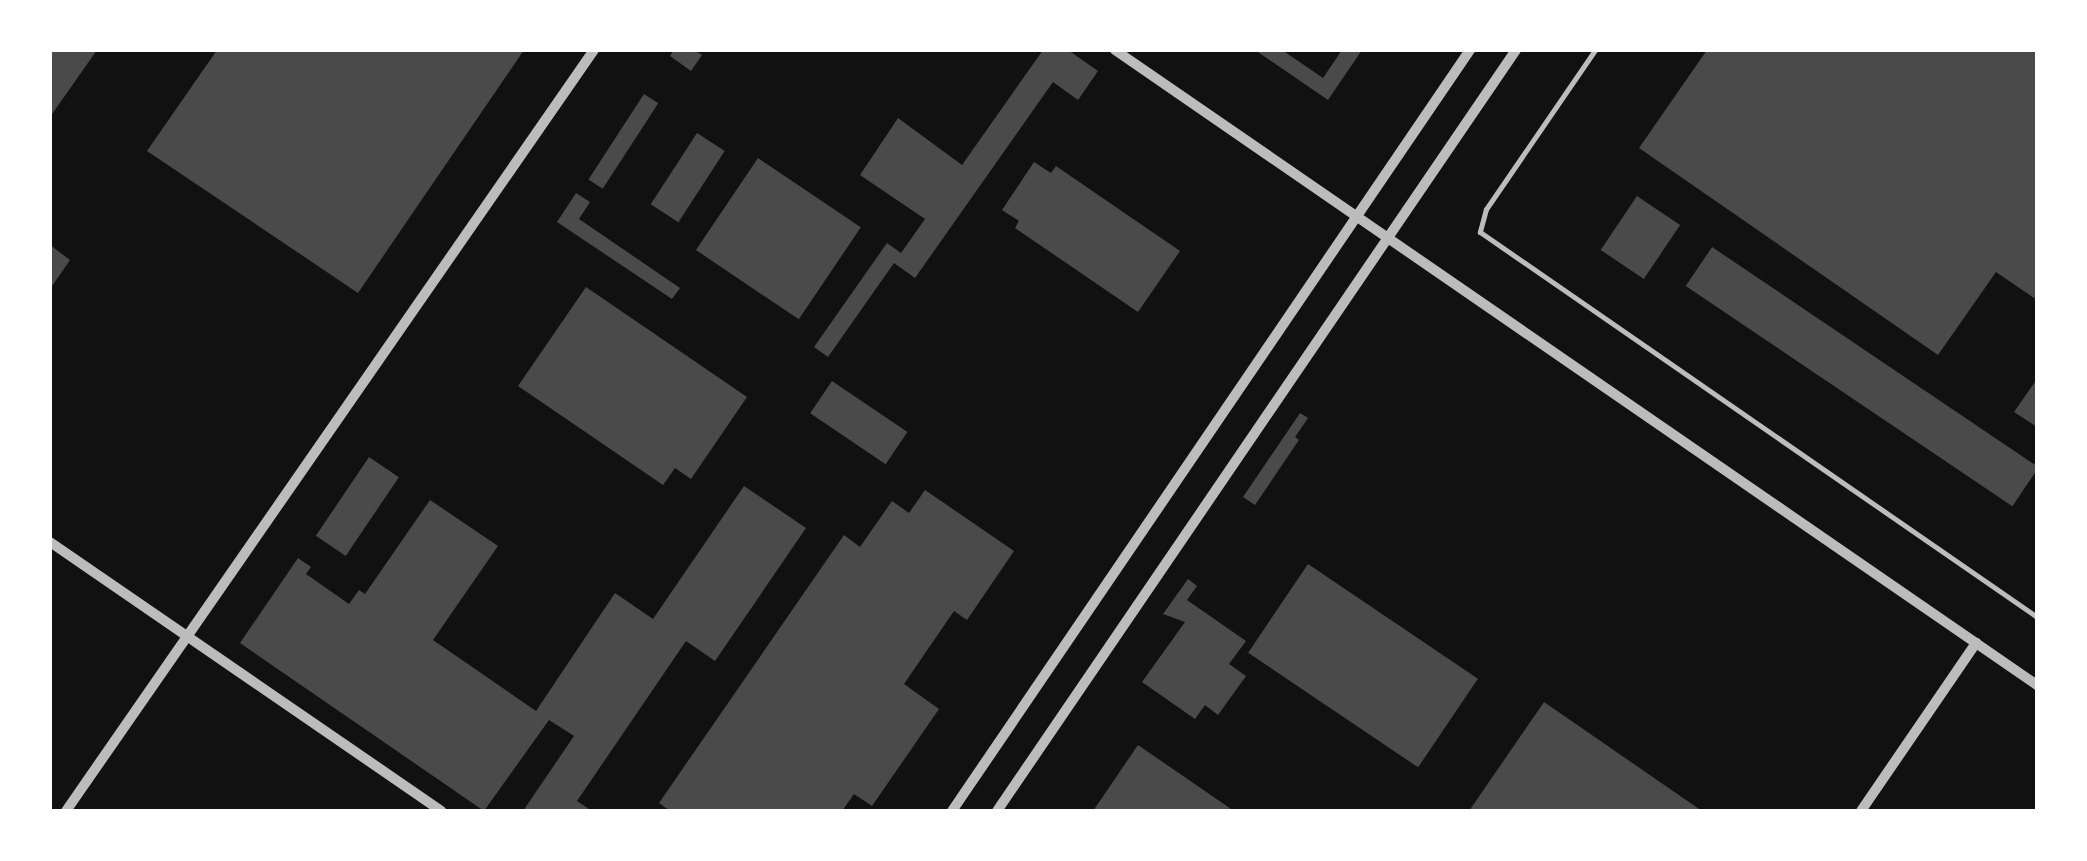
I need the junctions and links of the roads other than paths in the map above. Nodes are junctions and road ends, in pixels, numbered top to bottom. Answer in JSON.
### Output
{"nodes":[{"id":1,"x":594,"y":50,"type":"edge"},
{"id":2,"x":1115,"y":50,"type":"edge"},
{"id":3,"x":1470,"y":50,"type":"edge"},
{"id":4,"x":1516,"y":50,"type":"edge"},
{"id":5,"x":1595,"y":50,"type":"edge"},
{"id":6,"x":1358,"y":216,"type":"junction"},
{"id":7,"x":1390,"y":238,"type":"junction"},
{"id":8,"x":50,"y":542,"type":"edge"},
{"id":9,"x":2037,"y":617,"type":"edge"},
{"id":10,"x":187,"y":636,"type":"junction"},
{"id":11,"x":1976,"y":644,"type":"junction"},
{"id":12,"x":2036,"y":683,"type":"edge"},
{"id":13,"x":66,"y":811,"type":"edge"},
{"id":14,"x":440,"y":811,"type":"edge"},
{"id":15,"x":952,"y":811,"type":"edge"},
{"id":16,"x":997,"y":811,"type":"edge"},
{"id":17,"x":1861,"y":811,"type":"edge"}],
"edges":[{"from":1,"to":10,"type":"street"},
{"from":2,"to":6,"type":"street"},
{"from":3,"to":6,"type":"street"},
{"from":4,"to":7,"type":"street"},
{"from":5,"to":9,"type":"lane"},
{"from":6,"to":7,"type":"street"},
{"from":6,"to":15,"type":"street"},
{"from":7,"to":11,"type":"street"},
{"from":7,"to":16,"type":"street"},
{"from":8,"to":10,"type":"street"},
{"from":10,"to":13,"type":"street"},
{"from":10,"to":14,"type":"street"},
{"from":11,"to":12,"type":"street"},
{"from":11,"to":17,"type":"street"}]}
